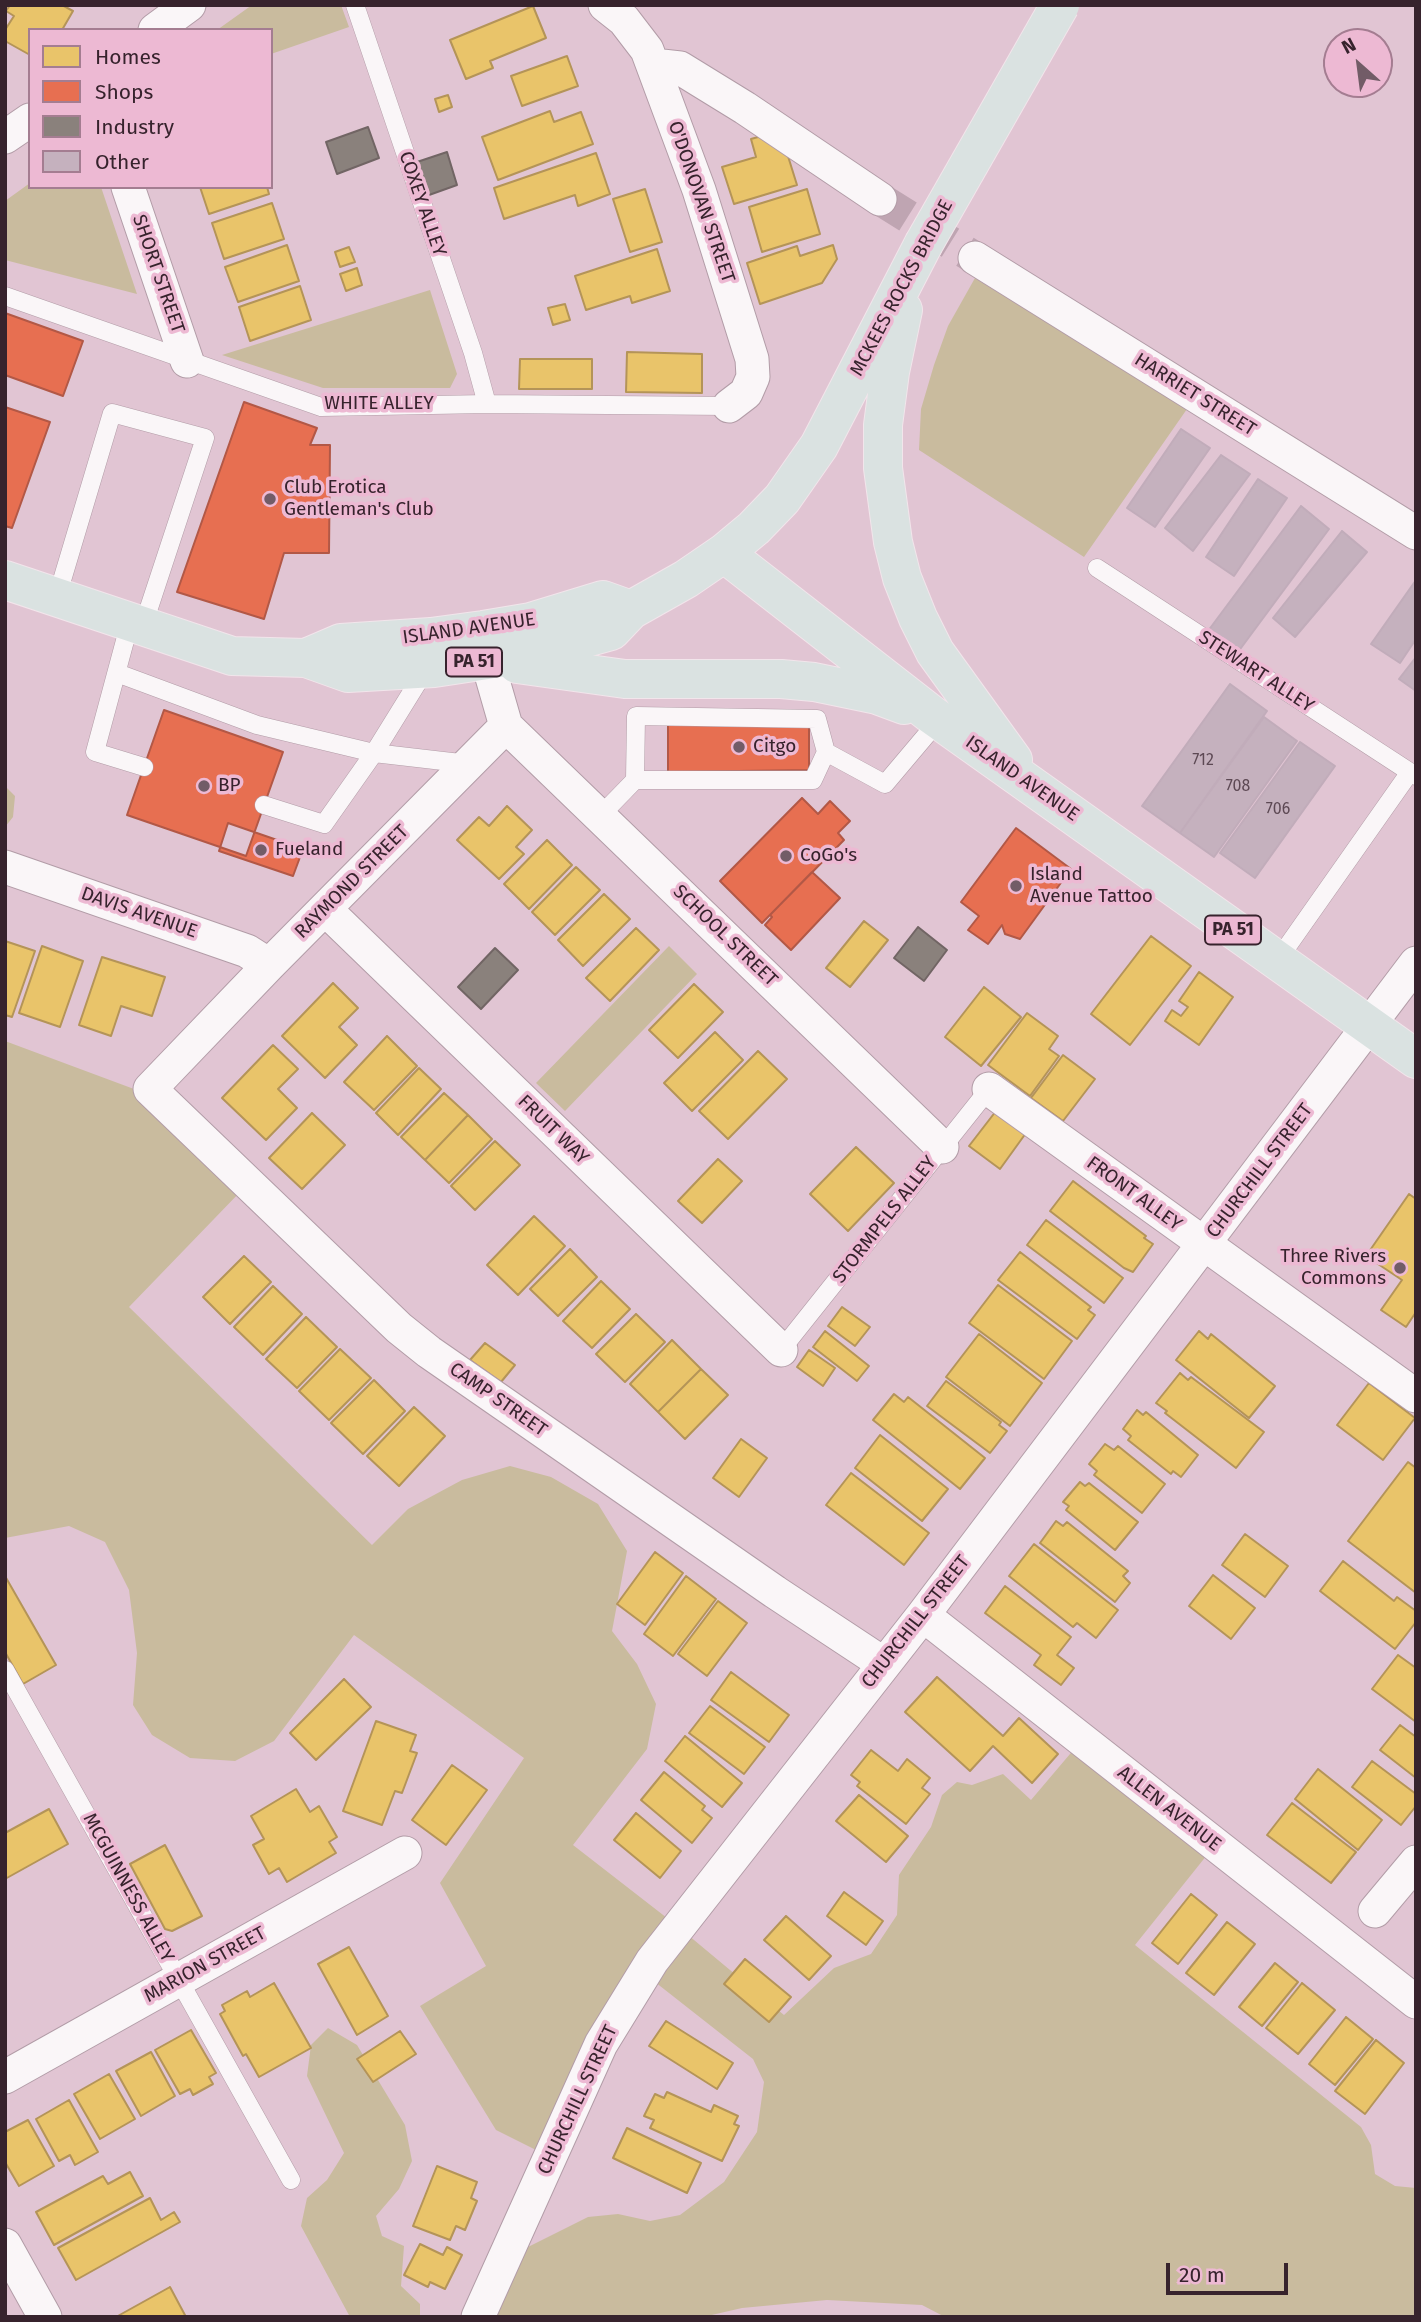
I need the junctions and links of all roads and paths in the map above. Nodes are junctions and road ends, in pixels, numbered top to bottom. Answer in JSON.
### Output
{"nodes":[{"id":1,"x":189,"y":5,"type":"edge"},
{"id":2,"x":355,"y":5,"type":"edge"},
{"id":3,"x":605,"y":5,"type":"edge"},
{"id":4,"x":1060,"y":5,"type":"edge"},
{"id":5,"x":158,"y":28,"type":"edge"},
{"id":6,"x":653,"y":65,"type":"junction"},
{"id":7,"x":5,"y":103,"type":"edge"},
{"id":8,"x":28,"y":117,"type":"edge"},
{"id":9,"x":28,"y":120,"type":"edge"},
{"id":10,"x":5,"y":137,"type":"edge"},
{"id":11,"x":129,"y":189,"type":"edge"},
{"id":12,"x":880,"y":199,"type":"tunnel mouth"},
{"id":13,"x":917,"y":255,"type":"junction"},
{"id":14,"x":975,"y":258,"type":"tunnel mouth"},
{"id":15,"x":5,"y":296,"type":"edge"},
{"id":16,"x":187,"y":361,"type":"junction"},
{"id":17,"x":487,"y":404,"type":"junction"},
{"id":18,"x":729,"y":406,"type":"joint"},
{"id":19,"x":1416,"y":533,"type":"edge"},
{"id":20,"x":724,"y":553,"type":"junction"},
{"id":21,"x":1097,"y":568,"type":"dead end"},
{"id":22,"x":5,"y":580,"type":"edge"},
{"id":23,"x":57,"y":597,"type":"junction"},
{"id":24,"x":631,"y":610,"type":"junction"},
{"id":25,"x":137,"y":624,"type":"junction"},
{"id":26,"x":306,"y":658,"type":"junction"},
{"id":27,"x":487,"y":660,"type":"junction"},
{"id":28,"x":426,"y":668,"type":"junction"},
{"id":29,"x":117,"y":673,"type":"junction"},
{"id":30,"x":630,"y":697,"type":"junction"},
{"id":31,"x":935,"y":718,"type":"junction"},
{"id":32,"x":506,"y":726,"type":"junction"},
{"id":33,"x":826,"y":752,"type":"junction"},
{"id":34,"x":374,"y":754,"type":"junction"},
{"id":35,"x":469,"y":764,"type":"junction"},
{"id":36,"x":144,"y":767,"type":"dead end"},
{"id":37,"x":1413,"y":774,"type":"edge"},
{"id":38,"x":635,"y":780,"type":"junction"},
{"id":39,"x":1030,"y":785,"type":"junction"},
{"id":40,"x":264,"y":805,"type":"dead end"},
{"id":41,"x":601,"y":815,"type":"junction"},
{"id":42,"x":5,"y":867,"type":"edge"},
{"id":43,"x":325,"y":909,"type":"junction"},
{"id":44,"x":1277,"y":961,"type":"junction"},
{"id":45,"x":1416,"y":963,"type":"edge"},
{"id":46,"x":269,"y":965,"type":"junction"},
{"id":47,"x":1370,"y":1027,"type":"junction"},
{"id":48,"x":1416,"y":1059,"type":"edge"},
{"id":49,"x":150,"y":1089,"type":"joint"},
{"id":50,"x":989,"y":1089,"type":"joint"},
{"id":51,"x":942,"y":1147,"type":"junction"},
{"id":52,"x":1204,"y":1244,"type":"junction"},
{"id":53,"x":781,"y":1350,"type":"joint"},
{"id":54,"x":1416,"y":1396,"type":"edge"},
{"id":55,"x":923,"y":1615,"type":"junction"},
{"id":56,"x":884,"y":1664,"type":"junction"},
{"id":57,"x":5,"y":1670,"type":"edge"},
{"id":58,"x":405,"y":1853,"type":"dead end"},
{"id":59,"x":1416,"y":1862,"type":"edge"},
{"id":60,"x":1375,"y":1911,"type":"dead end"},
{"id":61,"x":180,"y":1979,"type":"junction"},
{"id":62,"x":1416,"y":2002,"type":"edge"},
{"id":63,"x":5,"y":2077,"type":"edge"},
{"id":64,"x":291,"y":2180,"type":"dead end"},
{"id":65,"x":5,"y":2245,"type":"edge"},
{"id":66,"x":45,"y":2317,"type":"edge"},
{"id":67,"x":478,"y":2317,"type":"edge"}],
"edges":[{"from":1,"to":5,"type":"street"},
{"from":2,"to":17,"type":"lane","name":"COXEY ALLEY"},
{"from":3,"to":6,"type":"street","name":"O'DONOVAN STREET"},
{"from":4,"to":13,"type":"main road","name":"MCKEES ROCKS BRIDGE","bridge":true},
{"from":6,"to":12,"type":"street"},
{"from":6,"to":18,"type":"street","name":"O'DONOVAN STREET"},
{"from":7,"to":8,"type":"street"},
{"from":9,"to":10,"type":"street"},
{"from":11,"to":16,"type":"street","name":"SHORT STREET"},
{"from":13,"to":20,"type":"main road","name":"MCKEES ROCKS BRIDGE"},
{"from":13,"to":39,"type":"main road"},
{"from":14,"to":19,"type":"street","name":"HARRIET STREET"},
{"from":15,"to":16,"type":"lane","name":"WHITE ALLEY"},
{"from":16,"to":17,"type":"lane","name":"WHITE ALLEY"},
{"from":17,"to":18,"type":"lane","name":"WHITE ALLEY"},
{"from":20,"to":24,"type":"main road","name":"ISLAND AVENUE","number":"PA 51"},
{"from":20,"to":31,"type":"main road","name":"ISLAND AVENUE","number":"PA 51"},
{"from":21,"to":37,"type":"lane","name":"STEWART ALLEY"},
{"from":22,"to":23,"type":"main road","name":"ISLAND AVENUE","number":"PA 51"},
{"from":23,"to":25,"type":"main road","name":"ISLAND AVENUE","number":"PA 51"},
{"from":23,"to":25,"type":"lane"},
{"from":24,"to":26,"type":"main road","name":"ISLAND AVENUE","number":"PA 51"},
{"from":24,"to":27,"type":"main road","name":"ISLAND AVENUE","number":"PA 51"},
{"from":25,"to":26,"type":"main road","name":"ISLAND AVENUE","number":"PA 51"},
{"from":25,"to":29,"type":"lane"},
{"from":26,"to":28,"type":"main road","name":"ISLAND AVENUE","number":"PA 51"},
{"from":27,"to":28,"type":"main road","name":"ISLAND AVENUE","number":"PA 51"},
{"from":27,"to":30,"type":"main road"},
{"from":27,"to":32,"type":"street"},
{"from":28,"to":34,"type":"lane"},
{"from":29,"to":34,"type":"lane"},
{"from":29,"to":36,"type":"lane"},
{"from":30,"to":31,"type":"main road"},
{"from":30,"to":33,"type":"lane"},
{"from":30,"to":38,"type":"lane"},
{"from":31,"to":33,"type":"lane"},
{"from":31,"to":39,"type":"main road","name":"ISLAND AVENUE","number":"PA 51"},
{"from":32,"to":35,"type":"street","name":"RAYMOND STREET"},
{"from":32,"to":41,"type":"street","name":"SCHOOL STREET"},
{"from":33,"to":38,"type":"lane"},
{"from":34,"to":35,"type":"lane"},
{"from":34,"to":40,"type":"lane"},
{"from":35,"to":43,"type":"street","name":"RAYMOND STREET"},
{"from":37,"to":44,"type":"lane"},
{"from":38,"to":41,"type":"lane"},
{"from":39,"to":44,"type":"main road","name":"ISLAND AVENUE","number":"PA 51"},
{"from":41,"to":51,"type":"street","name":"SCHOOL STREET"},
{"from":42,"to":46,"type":"street","name":"DAVIS AVENUE"},
{"from":43,"to":46,"type":"street","name":"RAYMOND STREET"},
{"from":43,"to":53,"type":"street","name":"FRUIT WAY"},
{"from":44,"to":47,"type":"main road","name":"ISLAND AVENUE","number":"PA 51"},
{"from":45,"to":47,"type":"street","name":"CHURCHILL STREET"},
{"from":46,"to":49,"type":"street","name":"RAYMOND STREET"},
{"from":47,"to":48,"type":"main road","name":"ISLAND AVENUE","number":"PA 51"},
{"from":47,"to":52,"type":"street","name":"CHURCHILL STREET"},
{"from":49,"to":56,"type":"street","name":"CAMP STREET"},
{"from":50,"to":51,"type":"lane","name":"STORMPELS ALLEY"},
{"from":50,"to":52,"type":"street","name":"FRONT ALLEY"},
{"from":51,"to":53,"type":"lane","name":"STORMPELS ALLEY"},
{"from":52,"to":54,"type":"street","name":"FRONT ALLEY"},
{"from":52,"to":55,"type":"street","name":"CHURCHILL STREET"},
{"from":55,"to":56,"type":"street","name":"CHURCHILL STREET"},
{"from":55,"to":62,"type":"street","name":"ALLEN AVENUE"},
{"from":56,"to":67,"type":"street","name":"CHURCHILL STREET"},
{"from":57,"to":61,"type":"lane","name":"MCGUINNESS ALLEY"},
{"from":58,"to":61,"type":"street","name":"MARION STREET"},
{"from":59,"to":60,"type":"street"},
{"from":61,"to":63,"type":"street","name":"MARION STREET"},
{"from":61,"to":64,"type":"lane","name":"MCGUINNESS ALLEY"},
{"from":65,"to":66,"type":"street"}]}
